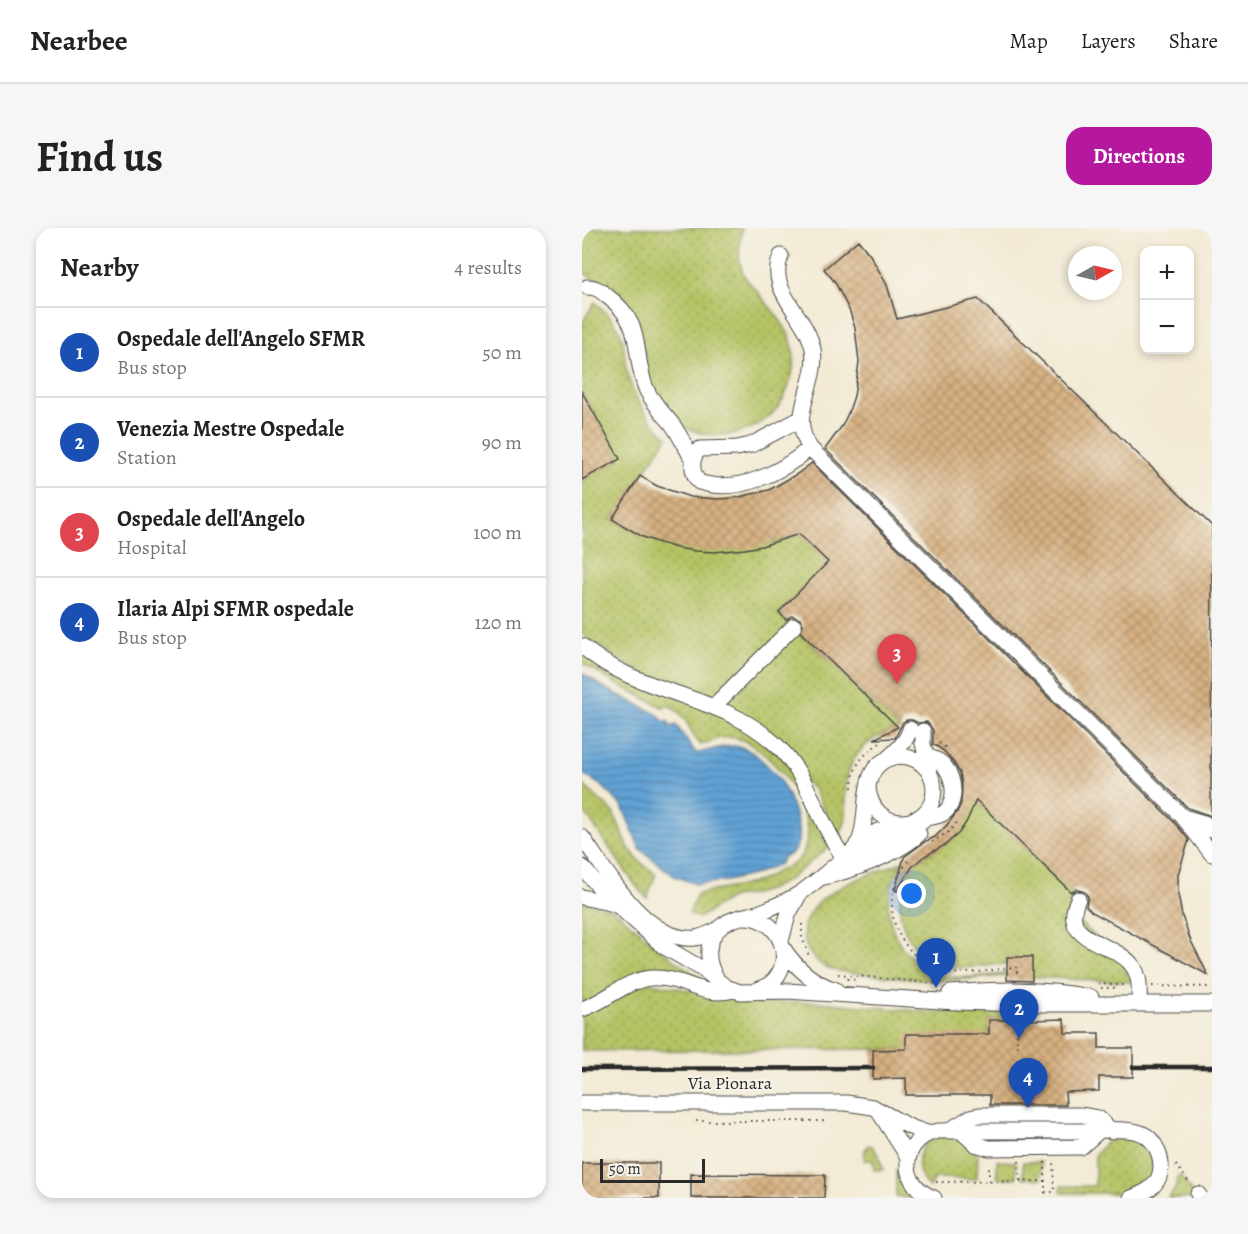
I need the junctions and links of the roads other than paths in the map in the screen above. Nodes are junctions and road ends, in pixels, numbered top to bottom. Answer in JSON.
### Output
{"nodes":[{"id":1,"x":781,"y":256,"type":"dead end"},
{"id":2,"x":584,"y":288,"type":"edge"},
{"id":3,"x":800,"y":419,"type":"junction"},
{"id":4,"x":810,"y":448,"type":"junction"},
{"id":5,"x":693,"y":460,"type":"junction"},
{"id":6,"x":794,"y":626,"type":"dead end"},
{"id":7,"x":582,"y":646,"type":"edge"},
{"id":8,"x":717,"y":708,"type":"junction"},
{"id":9,"x":888,"y":758,"type":"junction"},
{"id":10,"x":921,"y":758,"type":"junction"},
{"id":11,"x":868,"y":787,"type":"junction"},
{"id":12,"x":918,"y":816,"type":"junction"},
{"id":13,"x":1183,"y":817,"type":"junction"},
{"id":14,"x":1212,"y":830,"type":"edge"},
{"id":15,"x":582,"y":837,"type":"edge"},
{"id":16,"x":858,"y":844,"type":"junction"},
{"id":17,"x":844,"y":858,"type":"junction"},
{"id":18,"x":1211,"y":858,"type":"edge"},
{"id":19,"x":582,"y":867,"type":"edge"},
{"id":20,"x":818,"y":879,"type":"junction"},
{"id":21,"x":800,"y":893,"type":"junction"},
{"id":22,"x":582,"y":897,"type":"edge"},
{"id":23,"x":1078,"y":899,"type":"dead end"},
{"id":24,"x":616,"y":904,"type":"junction"},
{"id":25,"x":742,"y":917,"type":"junction"},
{"id":26,"x":717,"y":930,"type":"junction"},
{"id":27,"x":782,"y":945,"type":"junction"},
{"id":28,"x":718,"y":981,"type":"junction"},
{"id":29,"x":740,"y":991,"type":"junction"},
{"id":30,"x":848,"y":994,"type":"junction"},
{"id":31,"x":1138,"y":996,"type":"junction"},
{"id":32,"x":1212,"y":1004,"type":"edge"},
{"id":33,"x":582,"y":1009,"type":"edge"},
{"id":34,"x":582,"y":1103,"type":"edge"},
{"id":35,"x":878,"y":1110,"type":"junction"},
{"id":36,"x":955,"y":1131,"type":"junction"},
{"id":37,"x":1105,"y":1131,"type":"junction"},
{"id":38,"x":927,"y":1133,"type":"junction"},
{"id":39,"x":908,"y":1156,"type":"junction"},
{"id":40,"x":934,"y":1192,"type":"edge"},
{"id":41,"x":1131,"y":1198,"type":"edge"}],
"edges":[{"from":1,"to":3,"type":"street"},
{"from":2,"to":5,"type":"street"},
{"from":3,"to":4,"type":"street"},
{"from":3,"to":5,"type":"street"},
{"from":4,"to":5,"type":"street"},
{"from":4,"to":13,"type":"street"},
{"from":6,"to":8,"type":"street"},
{"from":7,"to":8,"type":"street"},
{"from":8,"to":17,"type":"street"},
{"from":9,"to":10,"type":"street"},
{"from":9,"to":10,"type":"street"},
{"from":9,"to":11,"type":"street"},
{"from":10,"to":12,"type":"street"},
{"from":10,"to":12,"type":"street"},
{"from":11,"to":12,"type":"street"},
{"from":11,"to":16,"type":"street"},
{"from":12,"to":16,"type":"street"},
{"from":12,"to":17,"type":"street"},
{"from":12,"to":20,"type":"street"},
{"from":13,"to":14,"type":"street"},
{"from":13,"to":18,"type":"street"},
{"from":15,"to":26,"type":"street"},
{"from":16,"to":17,"type":"street"},
{"from":17,"to":20,"type":"street"},
{"from":19,"to":24,"type":"street"},
{"from":20,"to":21,"type":"street"},
{"from":21,"to":25,"type":"street"},
{"from":21,"to":27,"type":"street"},
{"from":22,"to":24,"type":"street"},
{"from":23,"to":31,"type":"street"},
{"from":24,"to":28,"type":"street"},
{"from":25,"to":26,"type":"street"},
{"from":25,"to":27,"type":"street"},
{"from":26,"to":28,"type":"street"},
{"from":27,"to":29,"type":"street"},
{"from":27,"to":30,"type":"street"},
{"from":28,"to":29,"type":"street"},
{"from":29,"to":30,"type":"street"},
{"from":29,"to":33,"type":"street"},
{"from":30,"to":31,"type":"street"},
{"from":31,"to":32,"type":"street"},
{"from":34,"to":35,"type":"street","name":"Via Pionara"},
{"from":35,"to":38,"type":"street","name":"Via Pionara"},
{"from":35,"to":39,"type":"street"},
{"from":36,"to":37,"type":"street"},
{"from":36,"to":37,"type":"street"},
{"from":36,"to":38,"type":"street"},
{"from":37,"to":41,"type":"street"},
{"from":38,"to":39,"type":"street"},
{"from":39,"to":40,"type":"street"}]}
